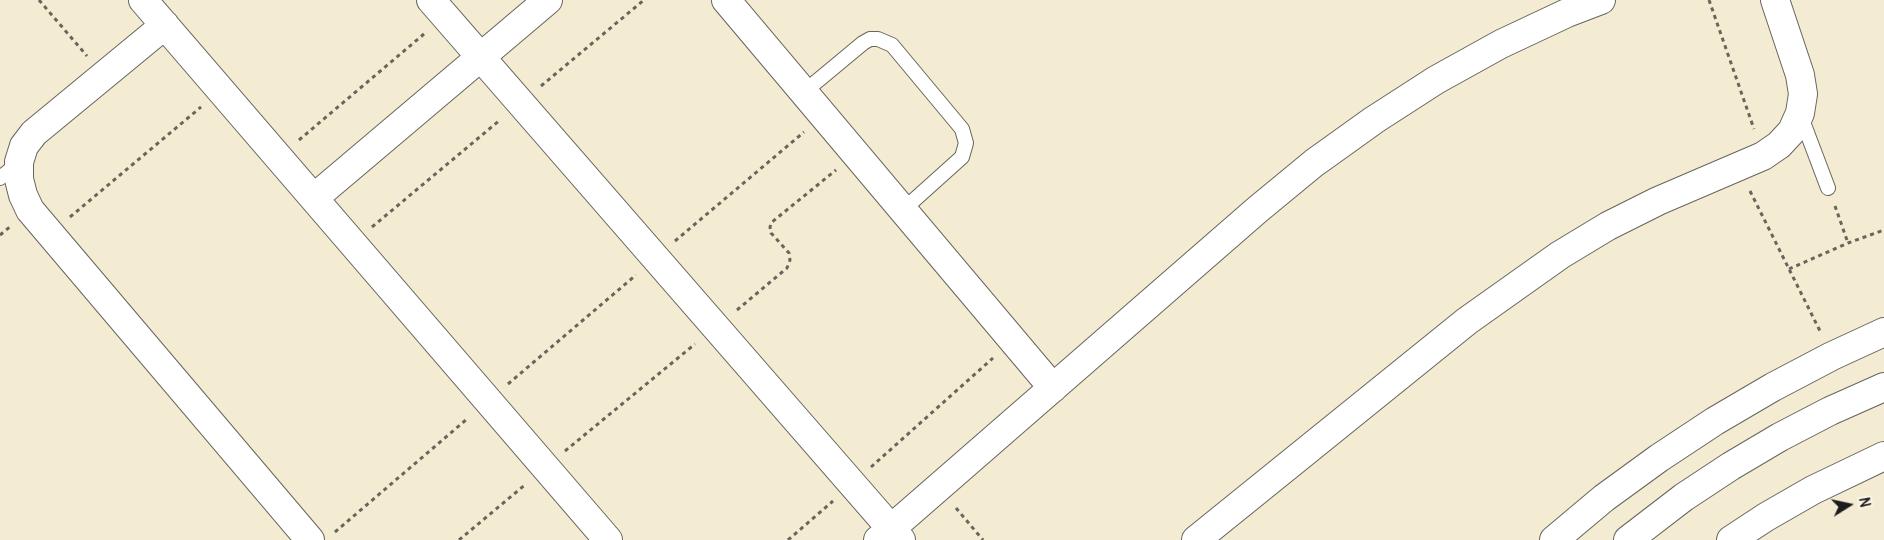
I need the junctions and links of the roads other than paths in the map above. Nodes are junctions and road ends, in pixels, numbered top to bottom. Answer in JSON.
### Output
{"nodes":[{"id":1,"x":143,"y":0,"type":"edge"},
{"id":2,"x":548,"y":0,"type":"edge"},
{"id":3,"x":726,"y":0,"type":"edge"},
{"id":4,"x":1601,"y":0,"type":"edge"},
{"id":5,"x":1775,"y":0,"type":"edge"},
{"id":6,"x":438,"y":8,"type":"edge"},
{"id":7,"x":165,"y":25,"type":"junction"},
{"id":8,"x":481,"y":57,"type":"junction"},
{"id":9,"x":804,"y":92,"type":"junction"},
{"id":10,"x":1800,"y":113,"type":"junction"},
{"id":11,"x":10,"y":170,"type":"edge"},
{"id":12,"x":1828,"y":188,"type":"road end"},
{"id":13,"x":314,"y":198,"type":"junction"},
{"id":14,"x":903,"y":210,"type":"junction"},
{"id":15,"x":1884,"y":332,"type":"edge"},
{"id":16,"x":1884,"y":387,"type":"edge"},
{"id":17,"x":1053,"y":388,"type":"junction"},
{"id":18,"x":1884,"y":456,"type":"edge"},
{"id":19,"x":890,"y":536,"type":"edge"},
{"id":20,"x":322,"y":537,"type":"edge"},
{"id":21,"x":608,"y":540,"type":"edge"},
{"id":22,"x":1196,"y":540,"type":"edge"},
{"id":23,"x":1554,"y":540,"type":"edge"},
{"id":24,"x":1628,"y":540,"type":"edge"},
{"id":25,"x":1731,"y":540,"type":"edge"}],
"edges":[{"from":1,"to":7,"type":"street"},
{"from":2,"to":8,"type":"street"},
{"from":3,"to":9,"type":"street"},
{"from":4,"to":17,"type":"street"},
{"from":5,"to":10,"type":"street"},
{"from":6,"to":8,"type":"street"},
{"from":7,"to":11,"type":"street"},
{"from":7,"to":13,"type":"street"},
{"from":8,"to":13,"type":"street"},
{"from":8,"to":19,"type":"street"},
{"from":9,"to":14,"type":"street"},
{"from":9,"to":14,"type":"lane"},
{"from":10,"to":12,"type":"lane"},
{"from":10,"to":22,"type":"street"},
{"from":11,"to":20,"type":"street"},
{"from":13,"to":21,"type":"street"},
{"from":14,"to":17,"type":"street"},
{"from":15,"to":23,"type":"street"},
{"from":16,"to":24,"type":"street"},
{"from":17,"to":19,"type":"street"},
{"from":18,"to":25,"type":"street"}]}
